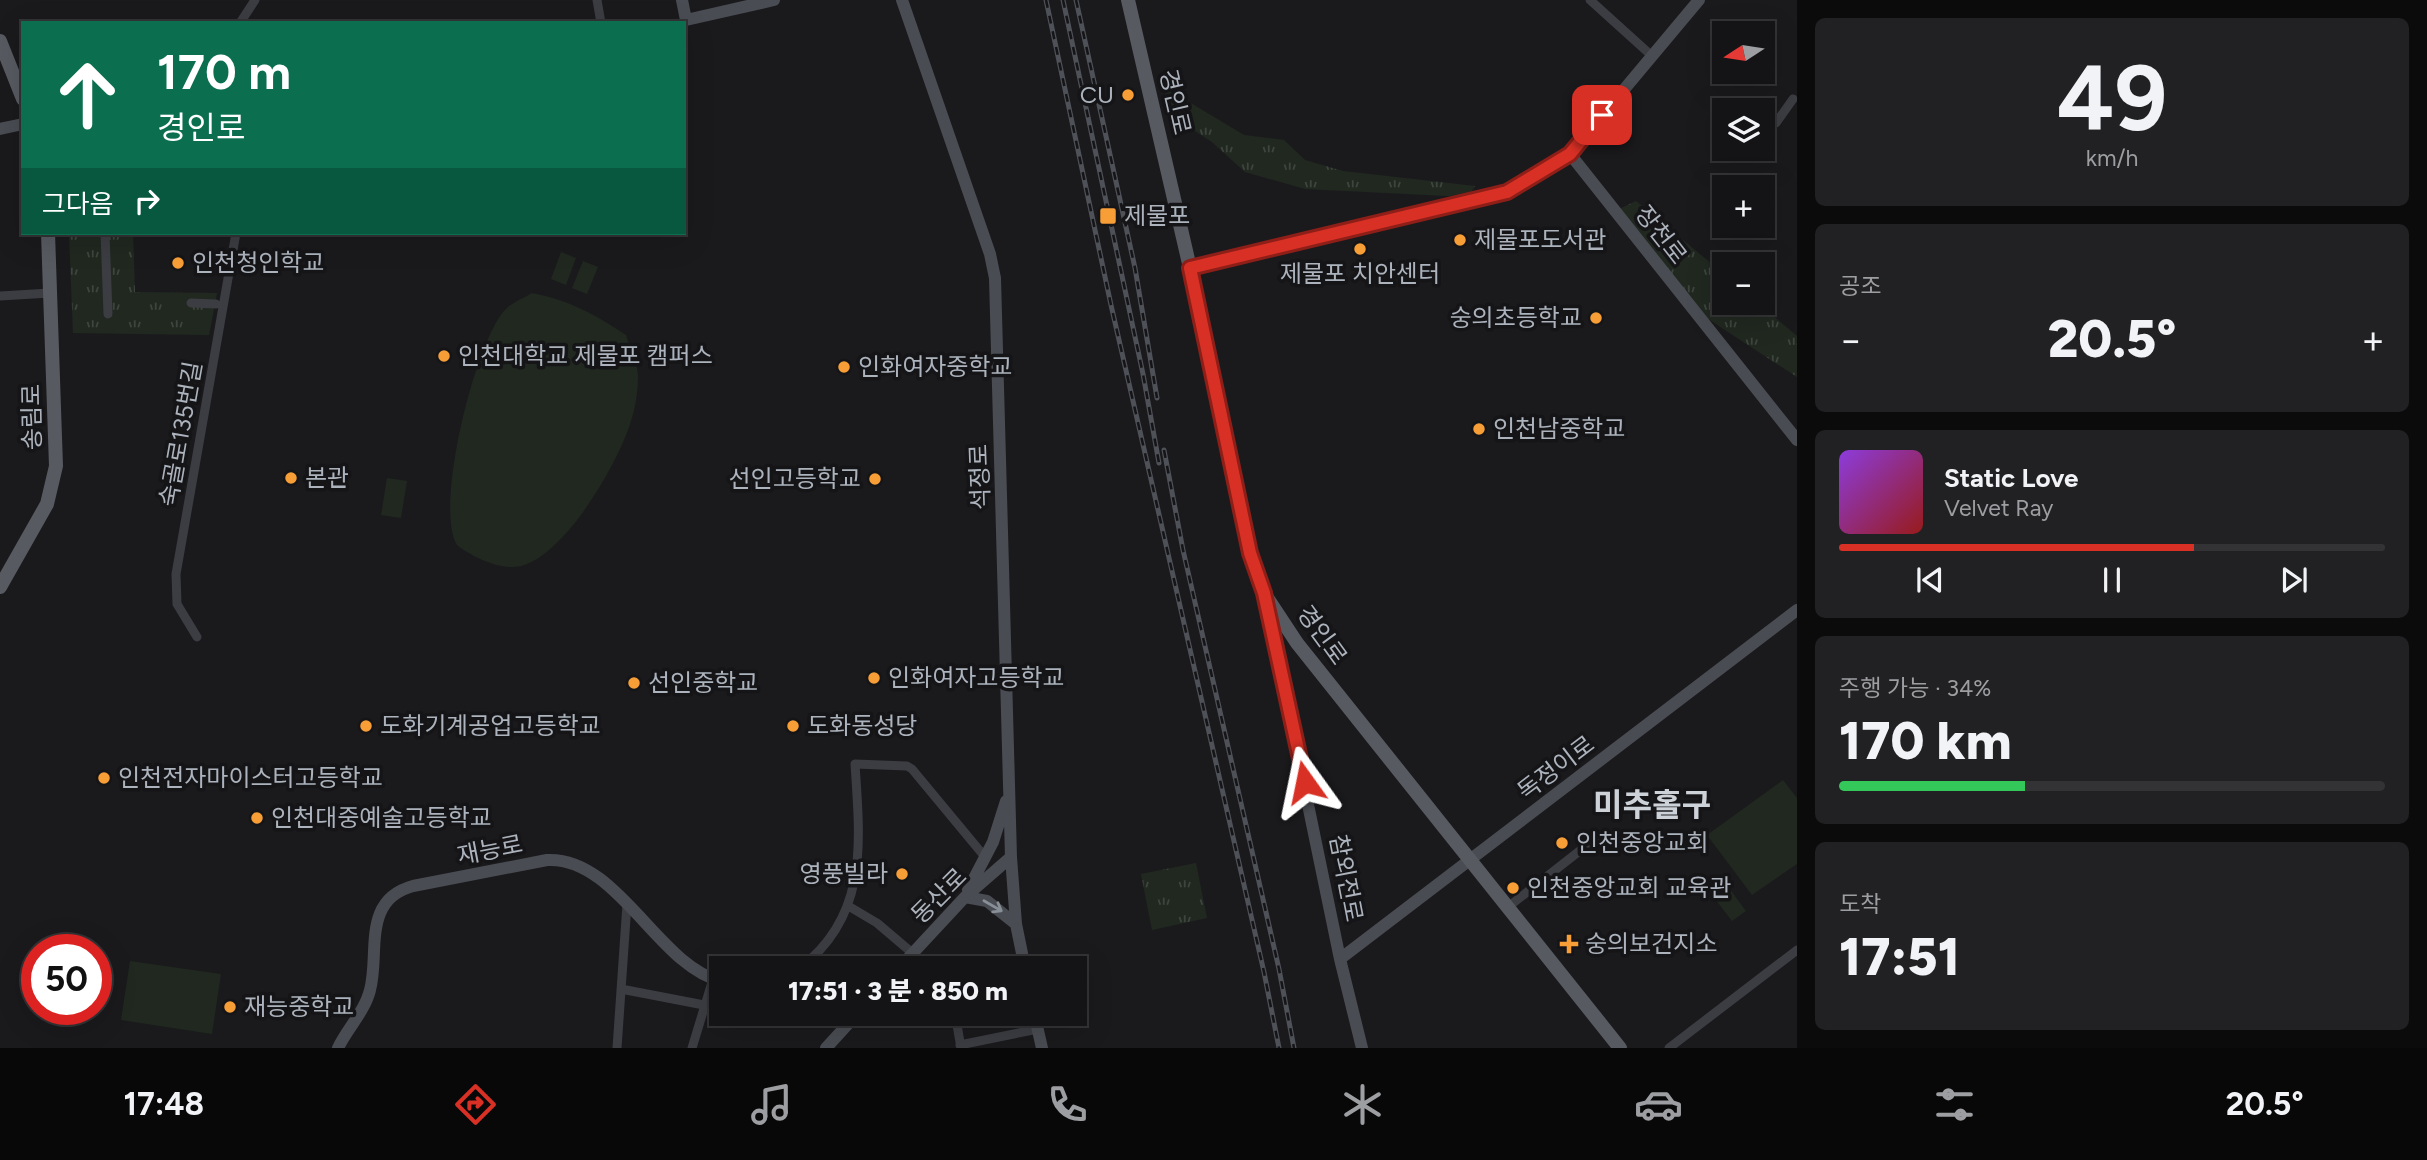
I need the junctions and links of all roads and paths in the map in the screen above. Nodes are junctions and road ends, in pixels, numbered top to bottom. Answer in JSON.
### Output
{"nodes":[{"id":1,"x":255,"y":0,"type":"edge"},
{"id":2,"x":597,"y":0,"type":"edge"},
{"id":3,"x":682,"y":0,"type":"edge"},
{"id":4,"x":774,"y":0,"type":"edge"},
{"id":5,"x":902,"y":0,"type":"edge"},
{"id":6,"x":1128,"y":0,"type":"edge"},
{"id":7,"x":1590,"y":0,"type":"edge"},
{"id":8,"x":1699,"y":0,"type":"edge"},
{"id":9,"x":241,"y":21,"type":"edge"},
{"id":10,"x":601,"y":21,"type":"edge"},
{"id":11,"x":683,"y":21,"type":"edge"},
{"id":12,"x":686,"y":21,"type":"edge"},
{"id":13,"x":0,"y":41,"type":"edge"},
{"id":14,"x":1652,"y":56,"type":"junction"},
{"id":15,"x":21,"y":94,"type":"edge"},
{"id":16,"x":1793,"y":99,"type":"dead end"},
{"id":17,"x":1776,"y":123,"type":"dead end"},
{"id":18,"x":21,"y":125,"type":"edge"},
{"id":19,"x":0,"y":130,"type":"edge"},
{"id":20,"x":1570,"y":154,"type":"junction"},
{"id":21,"x":48,"y":235,"type":"edge"},
{"id":22,"x":105,"y":235,"type":"edge"},
{"id":23,"x":236,"y":235,"type":"edge"},
{"id":24,"x":1190,"y":268,"type":"junction"},
{"id":25,"x":50,"y":293,"type":"junction"},
{"id":26,"x":0,"y":296,"type":"edge"},
{"id":27,"x":191,"y":303,"type":"dead end"},
{"id":28,"x":216,"y":304,"type":"dead end"},
{"id":29,"x":108,"y":314,"type":"dead end"},
{"id":30,"x":1797,"y":440,"type":"edge"},
{"id":31,"x":0,"y":587,"type":"edge"},
{"id":32,"x":1264,"y":593,"type":"junction"},
{"id":33,"x":1797,"y":610,"type":"edge"},
{"id":34,"x":197,"y":637,"type":"dead end"},
{"id":35,"x":1010,"y":786,"type":"junction"},
{"id":36,"x":1597,"y":838,"type":"dead end"},
{"id":37,"x":985,"y":857,"type":"junction"},
{"id":38,"x":1011,"y":857,"type":"junction"},
{"id":39,"x":1471,"y":860,"type":"junction"},
{"id":40,"x":965,"y":897,"type":"junction"},
{"id":41,"x":627,"y":904,"type":"junction"},
{"id":42,"x":850,"y":907,"type":"junction"},
{"id":43,"x":1508,"y":907,"type":"junction"},
{"id":44,"x":1016,"y":925,"type":"junction"},
{"id":45,"x":1797,"y":950,"type":"edge"},
{"id":46,"x":914,"y":952,"type":"junction"},
{"id":47,"x":813,"y":956,"type":"edge"},
{"id":48,"x":910,"y":956,"type":"edge"},
{"id":49,"x":918,"y":956,"type":"edge"},
{"id":50,"x":1022,"y":956,"type":"edge"},
{"id":51,"x":1340,"y":959,"type":"junction"},
{"id":52,"x":709,"y":976,"type":"edge"},
{"id":53,"x":621,"y":989,"type":"junction"},
{"id":54,"x":709,"y":997,"type":"edge"},
{"id":55,"x":705,"y":1005,"type":"junction"},
{"id":56,"x":846,"y":1026,"type":"edge"},
{"id":57,"x":957,"y":1026,"type":"edge"},
{"id":58,"x":1037,"y":1026,"type":"edge"},
{"id":59,"x":1038,"y":1029,"type":"junction"},
{"id":60,"x":961,"y":1047,"type":"edge"},
{"id":61,"x":338,"y":1048,"type":"edge"},
{"id":62,"x":617,"y":1048,"type":"edge"},
{"id":63,"x":692,"y":1048,"type":"edge"},
{"id":64,"x":826,"y":1048,"type":"edge"},
{"id":65,"x":1042,"y":1048,"type":"edge"},
{"id":66,"x":1363,"y":1048,"type":"edge"},
{"id":67,"x":1620,"y":1048,"type":"edge"},
{"id":68,"x":1669,"y":1048,"type":"edge"}],
"edges":[{"from":1,"to":9,"type":"street"},
{"from":2,"to":10,"type":"street"},
{"from":3,"to":11,"type":"street"},
{"from":4,"to":12,"type":"street"},
{"from":5,"to":35,"type":"street","name":"석정로"},
{"from":6,"to":24,"type":"main road","name":"경인로"},
{"from":7,"to":14,"type":"street"},
{"from":8,"to":14,"type":"street"},
{"from":13,"to":15,"type":"main road"},
{"from":14,"to":20,"type":"street"},
{"from":16,"to":17,"type":"street"},
{"from":18,"to":19,"type":"street"},
{"from":20,"to":24,"type":"street"},
{"from":20,"to":30,"type":"street","name":"장천로"},
{"from":21,"to":25,"type":"main road","name":"송림로"},
{"from":22,"to":29,"type":"street"},
{"from":23,"to":34,"type":"street","name":"숙골로135번길"},
{"from":24,"to":32,"type":"main road","name":"경인로"},
{"from":25,"to":26,"type":"street"},
{"from":25,"to":31,"type":"main road","name":"송림로"},
{"from":27,"to":28,"type":"street"},
{"from":32,"to":39,"type":"main road","name":"경인로"},
{"from":32,"to":51,"type":"street","name":"참외전로"},
{"from":33,"to":39,"type":"street","name":"독정이로"},
{"from":35,"to":37,"type":"street"},
{"from":35,"to":38,"type":"street","name":"석정로"},
{"from":36,"to":43,"type":"street"},
{"from":37,"to":40,"type":"street"},
{"from":37,"to":42,"type":"street"},
{"from":38,"to":40,"type":"street","name":"동산로"},
{"from":38,"to":44,"type":"street","name":"석정로"},
{"from":39,"to":43,"type":"main road","name":"경인로"},
{"from":39,"to":51,"type":"street","name":"독정이로"},
{"from":40,"to":44,"type":"street","one_way":true},
{"from":40,"to":46,"type":"street","name":"동산로"},
{"from":41,"to":52,"type":"street","name":"재능로"},
{"from":41,"to":53,"type":"street"},
{"from":41,"to":61,"type":"street","name":"재능로"},
{"from":42,"to":46,"type":"street"},
{"from":42,"to":47,"type":"street"},
{"from":43,"to":67,"type":"main road","name":"경인로"},
{"from":44,"to":50,"type":"street","name":"석정로"},
{"from":45,"to":68,"type":"street"},
{"from":46,"to":48,"type":"street","name":"동산로"},
{"from":46,"to":49,"type":"street"},
{"from":51,"to":66,"type":"street","name":"참외전로"},
{"from":53,"to":55,"type":"street"},
{"from":53,"to":62,"type":"street"},
{"from":54,"to":55,"type":"street"},
{"from":55,"to":63,"type":"street"},
{"from":56,"to":64,"type":"street"},
{"from":57,"to":60,"type":"street"},
{"from":58,"to":59,"type":"street"},
{"from":59,"to":60,"type":"street"},
{"from":59,"to":65,"type":"street"}]}
